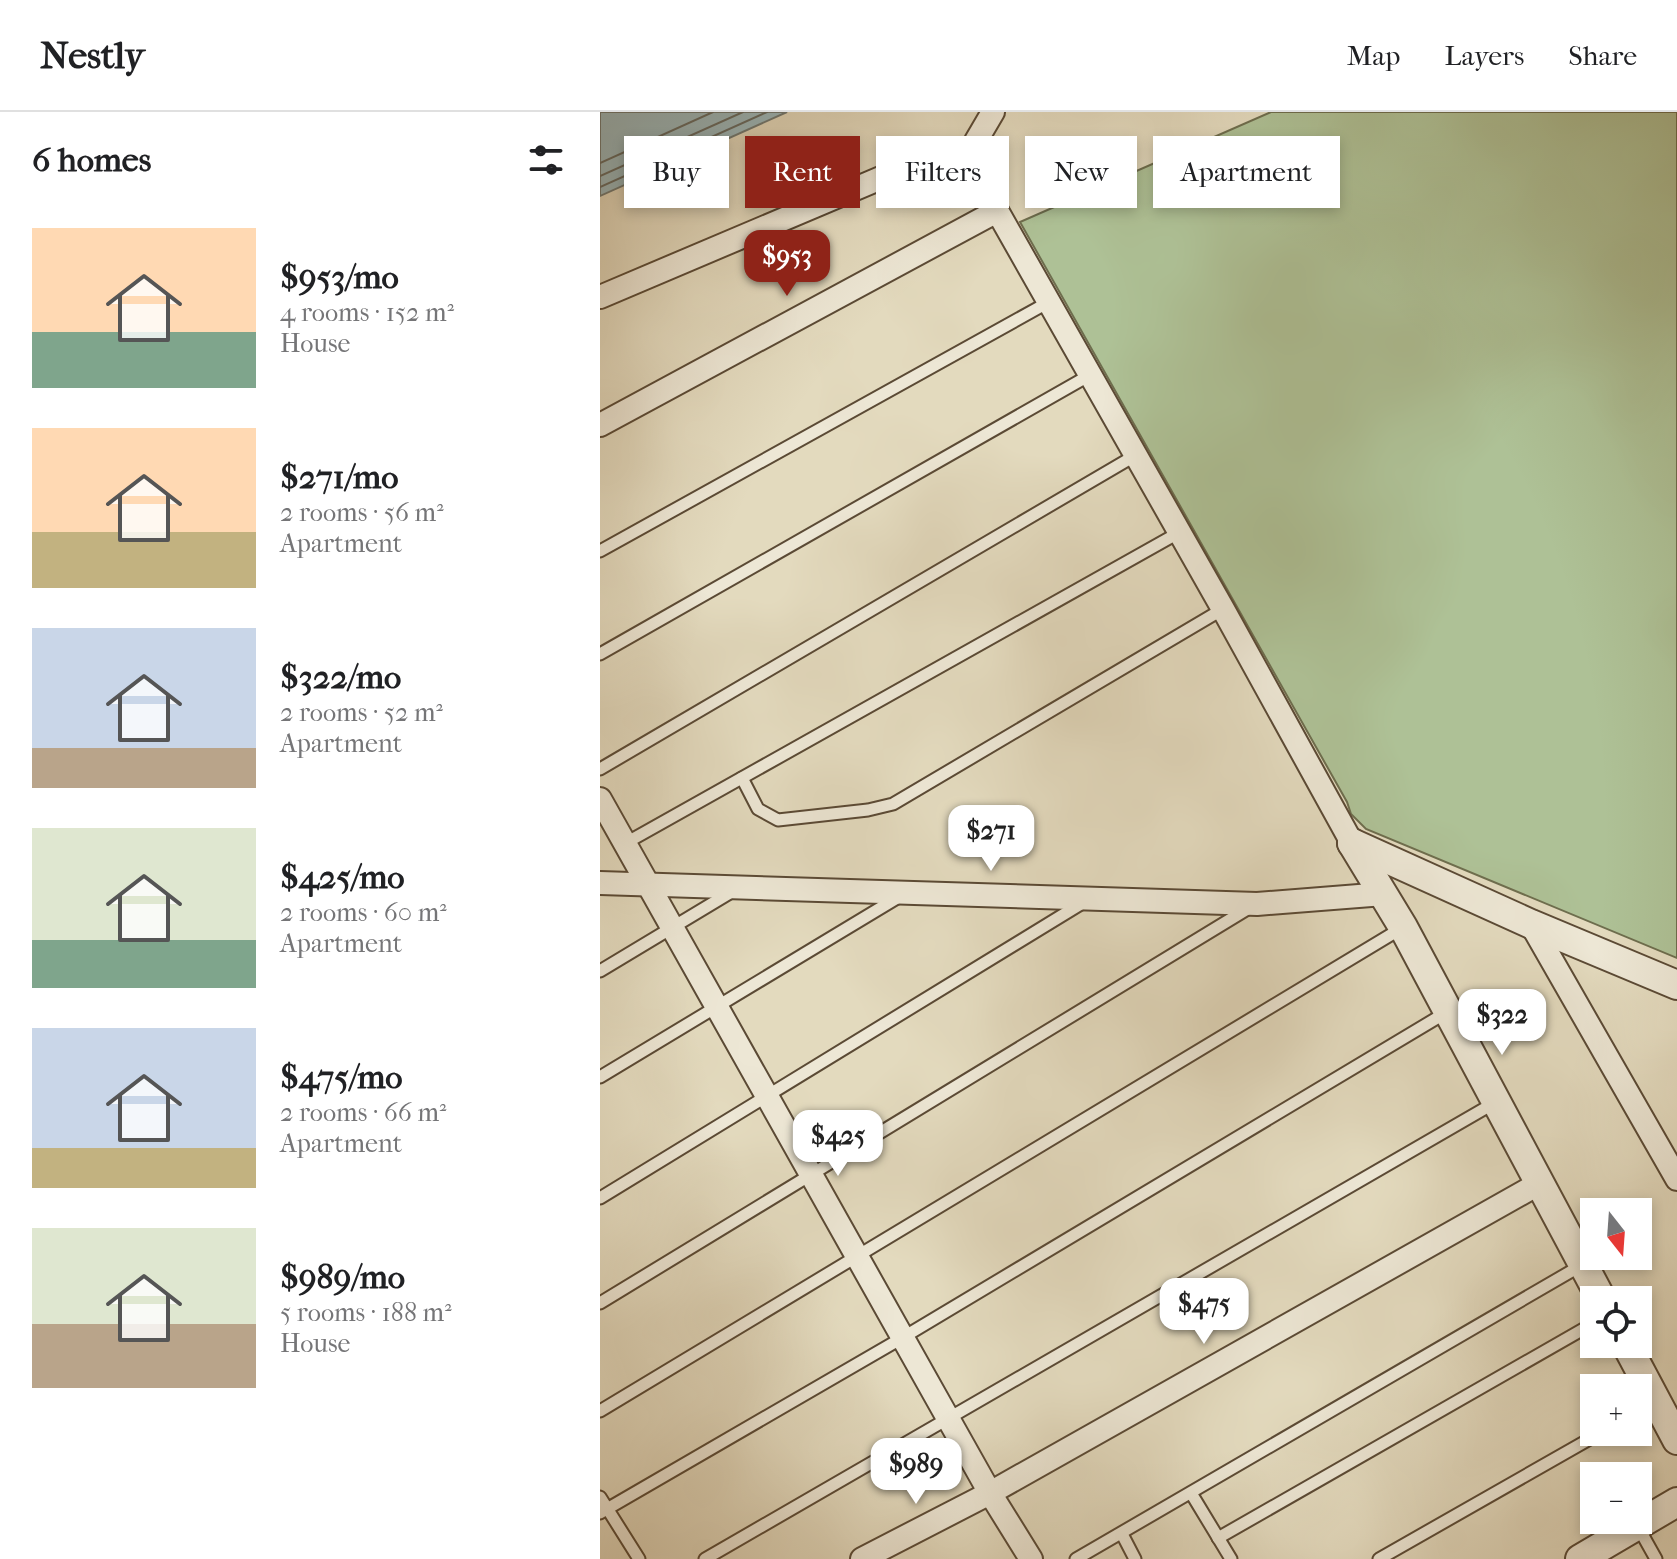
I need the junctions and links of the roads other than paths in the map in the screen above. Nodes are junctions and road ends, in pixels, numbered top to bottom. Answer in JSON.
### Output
{"nodes":[{"id":1,"x":993,"y":112,"type":"edge"},
{"id":2,"x":979,"y":136,"type":"edge"},
{"id":3,"x":876,"y":180,"type":"edge"},
{"id":4,"x":995,"y":208,"type":"edge"},
{"id":5,"x":997,"y":211,"type":"junction"},
{"id":6,"x":600,"y":297,"type":"edge"},
{"id":7,"x":1047,"y":303,"type":"junction"},
{"id":8,"x":1090,"y":375,"type":"junction"},
{"id":9,"x":600,"y":425,"type":"edge"},
{"id":10,"x":1136,"y":455,"type":"junction"},
{"id":11,"x":1180,"y":532,"type":"junction"},
{"id":12,"x":600,"y":551,"type":"edge"},
{"id":13,"x":1223,"y":609,"type":"junction"},
{"id":14,"x":600,"y":654,"type":"edge"},
{"id":15,"x":600,"y":769,"type":"edge"},
{"id":16,"x":742,"y":778,"type":"junction"},
{"id":17,"x":600,"y":799,"type":"edge"},
{"id":18,"x":1352,"y":843,"type":"junction"},
{"id":19,"x":624,"y":844,"type":"junction"},
{"id":20,"x":600,"y":883,"type":"edge"},
{"id":21,"x":647,"y":884,"type":"junction"},
{"id":22,"x":737,"y":888,"type":"junction"},
{"id":23,"x":906,"y":893,"type":"junction"},
{"id":24,"x":1384,"y":894,"type":"junction"},
{"id":25,"x":1089,"y":899,"type":"junction"},
{"id":26,"x":1257,"y":904,"type":"junction"},
{"id":27,"x":1531,"y":924,"type":"junction"},
{"id":28,"x":1403,"y":927,"type":"junction"},
{"id":29,"x":671,"y":929,"type":"junction"},
{"id":30,"x":600,"y":971,"type":"edge"},
{"id":31,"x":1677,"y":985,"type":"edge"},
{"id":32,"x":717,"y":1009,"type":"junction"},
{"id":33,"x":1448,"y":1012,"type":"junction"},
{"id":34,"x":600,"y":1077,"type":"edge"},
{"id":35,"x":766,"y":1098,"type":"junction"},
{"id":36,"x":1496,"y":1102,"type":"junction"},
{"id":37,"x":1666,"y":1145,"type":"edge"},
{"id":38,"x":810,"y":1176,"type":"junction"},
{"id":39,"x":1677,"y":1179,"type":"edge"},
{"id":40,"x":1540,"y":1183,"type":"junction"},
{"id":41,"x":600,"y":1198,"type":"edge"},
{"id":42,"x":857,"y":1258,"type":"junction"},
{"id":43,"x":1580,"y":1258,"type":"edge"},
{"id":44,"x":1580,"y":1266,"type":"edge"},
{"id":45,"x":600,"y":1303,"type":"edge"},
{"id":46,"x":1580,"y":1331,"type":"edge"},
{"id":47,"x":902,"y":1338,"type":"junction"},
{"id":48,"x":1632,"y":1358,"type":"edge"},
{"id":49,"x":600,"y":1411,"type":"edge"},
{"id":50,"x":948,"y":1421,"type":"junction"},
{"id":51,"x":1677,"y":1440,"type":"edge"},
{"id":52,"x":1580,"y":1445,"type":"edge"},
{"id":53,"x":990,"y":1493,"type":"junction"},
{"id":54,"x":1191,"y":1493,"type":"junction"},
{"id":55,"x":600,"y":1497,"type":"edge"},
{"id":56,"x":1677,"y":1502,"type":"edge"},
{"id":57,"x":604,"y":1510,"type":"edge"},
{"id":58,"x":1652,"y":1516,"type":"edge"},
{"id":59,"x":1122,"y":1534,"type":"junction"},
{"id":60,"x":1622,"y":1534,"type":"edge"},
{"id":61,"x":1642,"y":1534,"type":"edge"},
{"id":62,"x":1218,"y":1538,"type":"junction"},
{"id":63,"x":639,"y":1559,"type":"edge"},
{"id":64,"x":705,"y":1559,"type":"edge"},
{"id":65,"x":862,"y":1559,"type":"edge"},
{"id":66,"x":1031,"y":1559,"type":"edge"},
{"id":67,"x":1076,"y":1559,"type":"edge"},
{"id":68,"x":1135,"y":1559,"type":"edge"},
{"id":69,"x":1231,"y":1559,"type":"edge"},
{"id":70,"x":1379,"y":1559,"type":"edge"},
{"id":71,"x":1580,"y":1559,"type":"edge"},
{"id":72,"x":1656,"y":1559,"type":"edge"}],
"edges":[{"from":1,"to":2,"type":"street"},
{"from":3,"to":6,"type":"street"},
{"from":4,"to":5,"type":"street"},
{"from":5,"to":7,"type":"street"},
{"from":5,"to":9,"type":"street"},
{"from":7,"to":8,"type":"street"},
{"from":7,"to":12,"type":"lane"},
{"from":8,"to":10,"type":"street"},
{"from":8,"to":14,"type":"lane"},
{"from":10,"to":11,"type":"street"},
{"from":10,"to":15,"type":"lane"},
{"from":11,"to":13,"type":"street"},
{"from":11,"to":16,"type":"lane"},
{"from":13,"to":16,"type":"lane"},
{"from":13,"to":18,"type":"street"},
{"from":16,"to":19,"type":"lane"},
{"from":17,"to":19,"type":"street"},
{"from":18,"to":24,"type":"street"},
{"from":18,"to":27,"type":"street"},
{"from":19,"to":21,"type":"street"},
{"from":20,"to":21,"type":"street"},
{"from":21,"to":22,"type":"street"},
{"from":21,"to":29,"type":"street"},
{"from":22,"to":23,"type":"street"},
{"from":22,"to":29,"type":"lane"},
{"from":23,"to":25,"type":"street"},
{"from":23,"to":32,"type":"lane"},
{"from":24,"to":26,"type":"street"},
{"from":24,"to":28,"type":"street"},
{"from":25,"to":26,"type":"street"},
{"from":25,"to":35,"type":"lane"},
{"from":26,"to":38,"type":"lane"},
{"from":27,"to":31,"type":"street"},
{"from":27,"to":37,"type":"street"},
{"from":28,"to":33,"type":"street"},
{"from":28,"to":42,"type":"lane"},
{"from":29,"to":30,"type":"lane"},
{"from":29,"to":32,"type":"street"},
{"from":32,"to":34,"type":"lane"},
{"from":32,"to":35,"type":"street"},
{"from":33,"to":36,"type":"street"},
{"from":33,"to":47,"type":"lane"},
{"from":35,"to":38,"type":"street"},
{"from":35,"to":41,"type":"lane"},
{"from":36,"to":40,"type":"street"},
{"from":36,"to":50,"type":"lane"},
{"from":37,"to":39,"type":"street"},
{"from":38,"to":42,"type":"street"},
{"from":38,"to":45,"type":"lane"},
{"from":40,"to":43,"type":"street"},
{"from":40,"to":53,"type":"street"},
{"from":42,"to":47,"type":"street"},
{"from":42,"to":49,"type":"lane"},
{"from":44,"to":54,"type":"lane"},
{"from":46,"to":62,"type":"lane"},
{"from":47,"to":50,"type":"street"},
{"from":47,"to":57,"type":"lane"},
{"from":48,"to":51,"type":"street"},
{"from":50,"to":53,"type":"street"},
{"from":50,"to":64,"type":"lane"},
{"from":52,"to":70,"type":"lane"},
{"from":53,"to":65,"type":"street"},
{"from":53,"to":66,"type":"street"},
{"from":54,"to":59,"type":"lane"},
{"from":54,"to":62,"type":"lane"},
{"from":55,"to":57,"type":"lane"},
{"from":56,"to":58,"type":"street"},
{"from":57,"to":63,"type":"lane"},
{"from":59,"to":67,"type":"lane"},
{"from":59,"to":68,"type":"lane"},
{"from":60,"to":71,"type":"street"},
{"from":61,"to":72,"type":"lane"},
{"from":62,"to":69,"type":"lane"}]}
